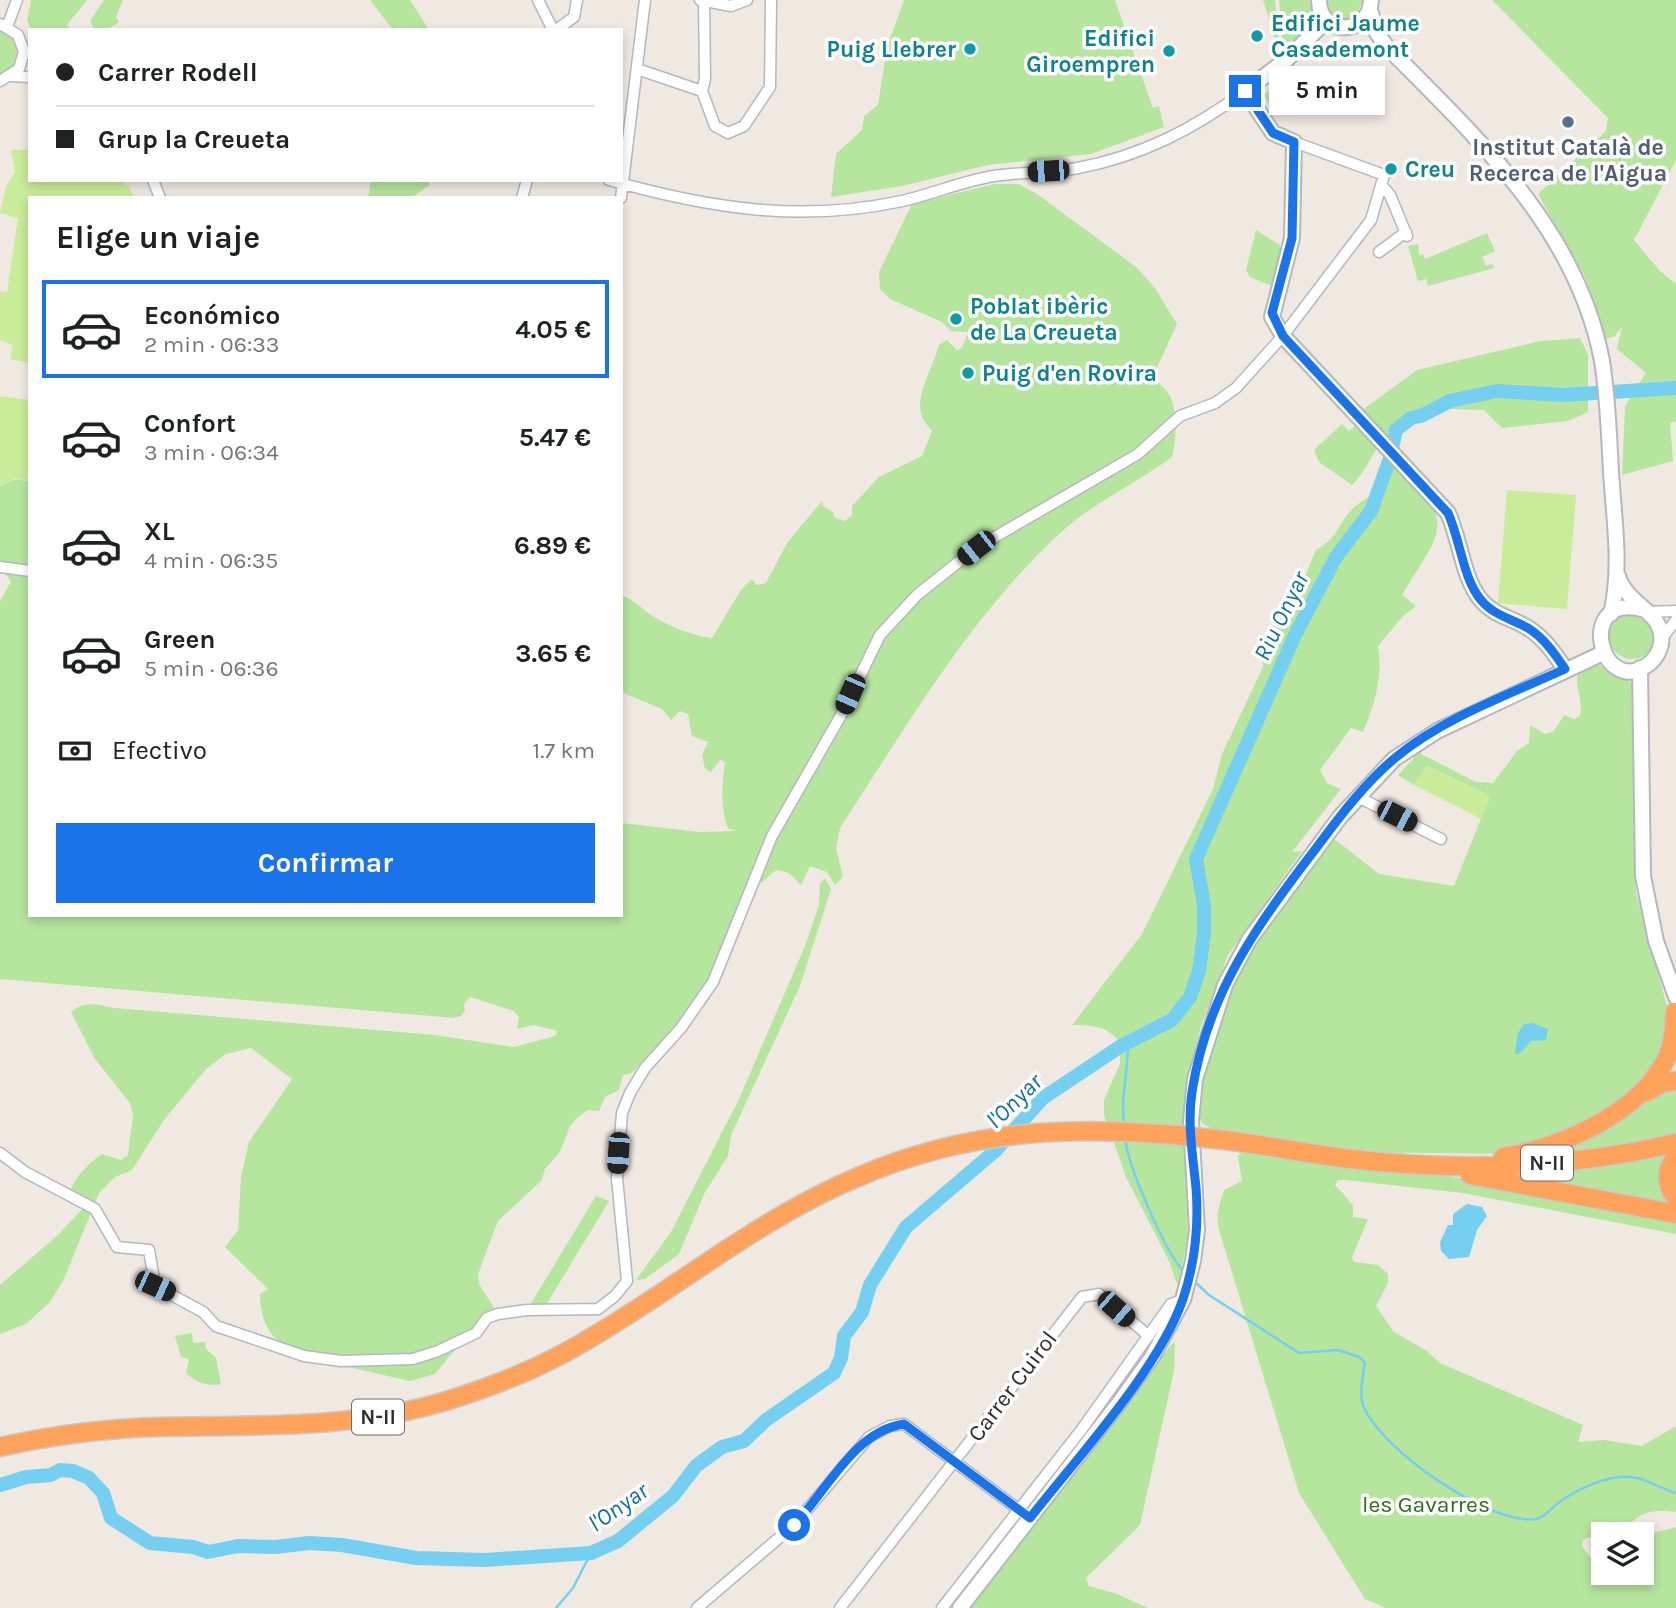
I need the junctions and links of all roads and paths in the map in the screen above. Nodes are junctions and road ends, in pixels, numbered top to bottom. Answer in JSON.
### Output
{"nodes":[{"id":1,"x":18,"y":0,"type":"edge"},
{"id":2,"x":538,"y":0,"type":"edge"},
{"id":3,"x":577,"y":0,"type":"edge"},
{"id":4,"x":645,"y":0,"type":"edge"},
{"id":5,"x":747,"y":0,"type":"edge"},
{"id":6,"x":771,"y":0,"type":"edge"},
{"id":7,"x":1319,"y":0,"type":"edge"},
{"id":8,"x":702,"y":1,"type":"edge"},
{"id":9,"x":1371,"y":5,"type":"edge"},
{"id":10,"x":1326,"y":21,"type":"junction"},
{"id":11,"x":4,"y":25,"type":"edge"},
{"id":12,"x":554,"y":28,"type":"edge"},
{"id":13,"x":558,"y":28,"type":"edge"},
{"id":14,"x":1350,"y":28,"type":"junction"},
{"id":15,"x":1387,"y":47,"type":"junction"},
{"id":16,"x":27,"y":60,"type":"edge"},
{"id":17,"x":637,"y":69,"type":"junction"},
{"id":18,"x":12,"y":76,"type":"junction"},
{"id":19,"x":28,"y":78,"type":"edge"},
{"id":20,"x":0,"y":81,"type":"edge"},
{"id":21,"x":702,"y":91,"type":"junction"},
{"id":22,"x":1245,"y":91,"type":"junction"},
{"id":23,"x":1293,"y":149,"type":"junction"},
{"id":24,"x":623,"y":176,"type":"edge"},
{"id":25,"x":616,"y":182,"type":"edge"},
{"id":26,"x":622,"y":184,"type":"junction"},
{"id":27,"x":1383,"y":187,"type":"junction"},
{"id":28,"x":621,"y":196,"type":"edge"},
{"id":29,"x":1379,"y":252,"type":"dead end"},
{"id":30,"x":1283,"y":336,"type":"junction"},
{"id":31,"x":0,"y":567,"type":"edge"},
{"id":32,"x":28,"y":571,"type":"edge"},
{"id":33,"x":1618,"y":574,"type":"junction"},
{"id":34,"x":1643,"y":611,"type":"junction"},
{"id":35,"x":1676,"y":611,"type":"edge"},
{"id":36,"x":1611,"y":614,"type":"junction"},
{"id":37,"x":1676,"y":620,"type":"edge"},
{"id":38,"x":1662,"y":638,"type":"junction"},
{"id":39,"x":1603,"y":653,"type":"junction"},
{"id":40,"x":1640,"y":668,"type":"junction"},
{"id":41,"x":1565,"y":669,"type":"junction"},
{"id":42,"x":1358,"y":797,"type":"junction"},
{"id":43,"x":1441,"y":838,"type":"dead end"},
{"id":44,"x":1676,"y":1008,"type":"edge"},
{"id":45,"x":1676,"y":1081,"type":"edge"},
{"id":46,"x":1629,"y":1102,"type":"junction"},
{"id":47,"x":1676,"y":1143,"type":"edge"},
{"id":48,"x":0,"y":1153,"type":"edge"},
{"id":49,"x":1676,"y":1157,"type":"edge"},
{"id":50,"x":1395,"y":1163,"type":"junction"},
{"id":51,"x":1417,"y":1164,"type":"junction"},
{"id":52,"x":1676,"y":1198,"type":"edge"},
{"id":53,"x":1676,"y":1214,"type":"edge"},
{"id":54,"x":1183,"y":1300,"type":"junction"},
{"id":55,"x":1149,"y":1336,"type":"junction"},
{"id":56,"x":0,"y":1447,"type":"edge"},
{"id":57,"x":955,"y":1462,"type":"junction"},
{"id":58,"x":1017,"y":1508,"type":"junction"},
{"id":59,"x":1030,"y":1518,"type":"junction"},
{"id":60,"x":697,"y":1608,"type":"edge"},
{"id":61,"x":840,"y":1608,"type":"edge"},
{"id":62,"x":942,"y":1608,"type":"edge"},
{"id":63,"x":960,"y":1608,"type":"edge"}],
"edges":[{"from":1,"to":11,"type":"street"},
{"from":2,"to":12,"type":"street"},
{"from":3,"to":13,"type":"street"},
{"from":4,"to":17,"type":"street"},
{"from":5,"to":8,"type":"street"},
{"from":6,"to":21,"type":"street"},
{"from":7,"to":10,"type":"main road"},
{"from":8,"to":21,"type":"street"},
{"from":9,"to":14,"type":"main road"},
{"from":9,"to":15,"type":"main road"},
{"from":10,"to":14,"type":"main road"},
{"from":10,"to":22,"type":"main road"},
{"from":11,"to":16,"type":"street"},
{"from":14,"to":15,"type":"main road"},
{"from":15,"to":33,"type":"main road"},
{"from":16,"to":18,"type":"street"},
{"from":17,"to":21,"type":"street"},
{"from":17,"to":24,"type":"street"},
{"from":18,"to":19,"type":"street"},
{"from":18,"to":20,"type":"street"},
{"from":22,"to":23,"type":"main road"},
{"from":22,"to":26,"type":"street"},
{"from":23,"to":27,"type":"street"},
{"from":23,"to":30,"type":"main road"},
{"from":25,"to":26,"type":"street"},
{"from":26,"to":28,"type":"street"},
{"from":27,"to":29,"type":"street"},
{"from":27,"to":30,"type":"street"},
{"from":30,"to":41,"type":"main road"},
{"from":30,"to":48,"type":"street"},
{"from":31,"to":32,"type":"street"},
{"from":33,"to":34,"type":"main road"},
{"from":33,"to":36,"type":"main road"},
{"from":34,"to":35,"type":"street"},
{"from":34,"to":36,"type":"main road"},
{"from":34,"to":38,"type":"main road"},
{"from":36,"to":39,"type":"main road"},
{"from":37,"to":38,"type":"street"},
{"from":38,"to":40,"type":"main road"},
{"from":39,"to":40,"type":"main road"},
{"from":39,"to":41,"type":"main road"},
{"from":40,"to":44,"type":"main road"},
{"from":41,"to":42,"type":"main road"},
{"from":42,"to":43,"type":"street"},
{"from":42,"to":54,"type":"main road"},
{"from":44,"to":46,"type":"highway"},
{"from":45,"to":46,"type":"highway"},
{"from":46,"to":51,"type":"highway"},
{"from":47,"to":51,"type":"highway","number":"N-II"},
{"from":49,"to":52,"type":"highway"},
{"from":50,"to":51,"type":"highway","number":"N-II"},
{"from":50,"to":53,"type":"highway"},
{"from":50,"to":56,"type":"highway","number":"N-II","bridge":true},
{"from":54,"to":55,"type":"street"},
{"from":54,"to":59,"type":"main road"},
{"from":55,"to":57,"type":"street","name":"Carrer Cuirol"},
{"from":55,"to":58,"type":"street"},
{"from":57,"to":58,"type":"street"},
{"from":57,"to":60,"type":"street"},
{"from":57,"to":61,"type":"street","name":"Carrer Cuirol"},
{"from":58,"to":59,"type":"street"},
{"from":58,"to":62,"type":"street"},
{"from":59,"to":63,"type":"main road"}]}
